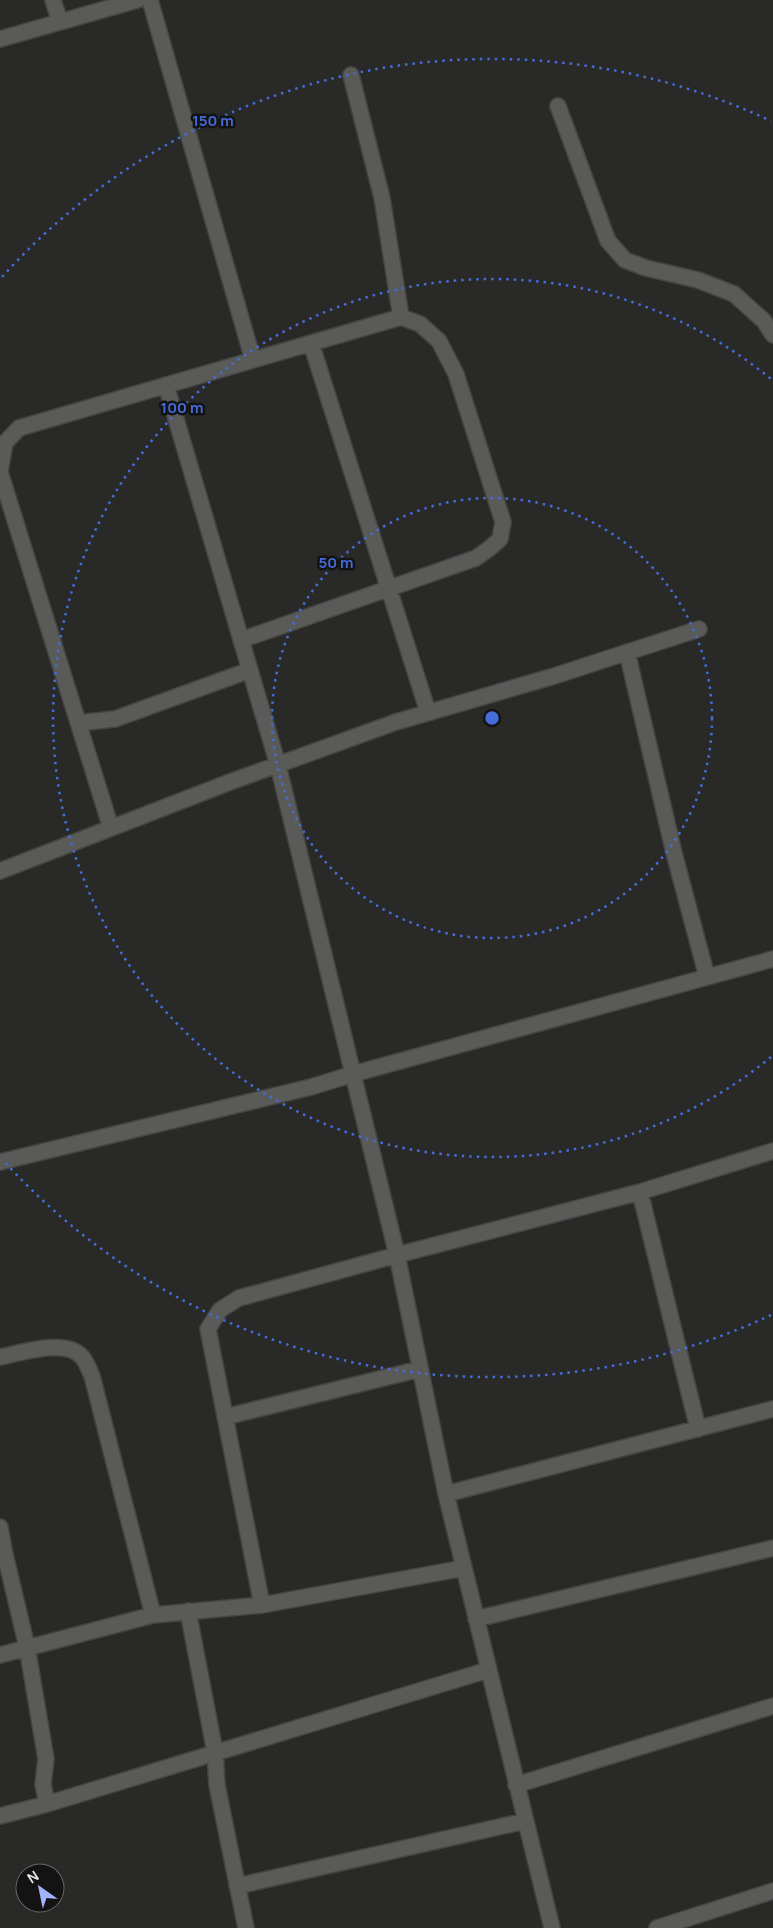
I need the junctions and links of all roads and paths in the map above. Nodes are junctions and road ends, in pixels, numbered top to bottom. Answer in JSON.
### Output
{"nodes":[{"id":1,"x":53,"y":0,"type":"edge"},
{"id":2,"x":138,"y":0,"type":"edge"},
{"id":3,"x":150,"y":0,"type":"edge"},
{"id":4,"x":60,"y":22,"type":"junction"},
{"id":5,"x":0,"y":39,"type":"edge"},
{"id":6,"x":352,"y":75,"type":"dead end"},
{"id":7,"x":558,"y":106,"type":"dead end"},
{"id":8,"x":401,"y":317,"type":"junction"},
{"id":9,"x":773,"y":335,"type":"edge"},
{"id":10,"x":311,"y":343,"type":"junction"},
{"id":11,"x":253,"y":360,"type":"junction"},
{"id":12,"x":166,"y":385,"type":"junction"},
{"id":13,"x":0,"y":471,"type":"edge"},
{"id":14,"x":388,"y":588,"type":"junction"},
{"id":15,"x":699,"y":629,"type":"dead end"},
{"id":16,"x":241,"y":640,"type":"junction"},
{"id":17,"x":627,"y":652,"type":"junction"},
{"id":18,"x":250,"y":670,"type":"junction"},
{"id":19,"x":428,"y":712,"type":"junction"},
{"id":20,"x":78,"y":723,"type":"junction"},
{"id":21,"x":278,"y":765,"type":"junction"},
{"id":22,"x":111,"y":828,"type":"junction"},
{"id":23,"x":0,"y":871,"type":"edge"},
{"id":24,"x":773,"y":959,"type":"edge"},
{"id":25,"x":707,"y":977,"type":"junction"},
{"id":26,"x":353,"y":1074,"type":"junction"},
{"id":27,"x":773,"y":1152,"type":"edge"},
{"id":28,"x":0,"y":1162,"type":"edge"},
{"id":29,"x":640,"y":1192,"type":"junction"},
{"id":30,"x":397,"y":1255,"type":"junction"},
{"id":31,"x":0,"y":1357,"type":"edge"},
{"id":32,"x":420,"y":1369,"type":"junction"},
{"id":33,"x":773,"y":1409,"type":"edge"},
{"id":34,"x":225,"y":1417,"type":"junction"},
{"id":35,"x":698,"y":1429,"type":"junction"},
{"id":36,"x":446,"y":1494,"type":"junction"},
{"id":37,"x":0,"y":1527,"type":"edge"},
{"id":38,"x":773,"y":1548,"type":"edge"},
{"id":39,"x":2,"y":1550,"type":"edge"},
{"id":40,"x":464,"y":1568,"type":"junction"},
{"id":41,"x":262,"y":1605,"type":"junction"},
{"id":42,"x":188,"y":1612,"type":"junction"},
{"id":43,"x":153,"y":1615,"type":"junction"},
{"id":44,"x":476,"y":1619,"type":"junction"},
{"id":45,"x":27,"y":1647,"type":"junction"},
{"id":46,"x":0,"y":1654,"type":"edge"},
{"id":47,"x":488,"y":1670,"type":"junction"},
{"id":48,"x":773,"y":1706,"type":"edge"},
{"id":49,"x":215,"y":1752,"type":"junction"},
{"id":50,"x":516,"y":1785,"type":"junction"},
{"id":51,"x":47,"y":1804,"type":"junction"},
{"id":52,"x":0,"y":1816,"type":"edge"},
{"id":53,"x":525,"y":1821,"type":"junction"},
{"id":54,"x":237,"y":1886,"type":"junction"},
{"id":55,"x":773,"y":1891,"type":"edge"},
{"id":56,"x":246,"y":1928,"type":"edge"},
{"id":57,"x":552,"y":1928,"type":"edge"},
{"id":58,"x":657,"y":1928,"type":"edge"}],
"edges":[{"from":1,"to":4,"type":"street"},
{"from":2,"to":4,"type":"street"},
{"from":3,"to":11,"type":"street"},
{"from":4,"to":5,"type":"street"},
{"from":6,"to":8,"type":"street"},
{"from":7,"to":9,"type":"street"},
{"from":8,"to":10,"type":"street"},
{"from":8,"to":14,"type":"street"},
{"from":10,"to":11,"type":"street"},
{"from":10,"to":14,"type":"street"},
{"from":11,"to":12,"type":"street"},
{"from":12,"to":13,"type":"street"},
{"from":12,"to":16,"type":"street"},
{"from":13,"to":20,"type":"street"},
{"from":14,"to":16,"type":"street"},
{"from":14,"to":19,"type":"street"},
{"from":15,"to":17,"type":"street"},
{"from":16,"to":18,"type":"street"},
{"from":17,"to":19,"type":"street"},
{"from":17,"to":25,"type":"street"},
{"from":18,"to":20,"type":"street"},
{"from":18,"to":21,"type":"street"},
{"from":19,"to":21,"type":"street"},
{"from":20,"to":22,"type":"street"},
{"from":21,"to":22,"type":"street"},
{"from":21,"to":26,"type":"street"},
{"from":22,"to":23,"type":"street"},
{"from":24,"to":25,"type":"street"},
{"from":25,"to":26,"type":"street"},
{"from":26,"to":28,"type":"street"},
{"from":26,"to":30,"type":"street"},
{"from":27,"to":29,"type":"street"},
{"from":29,"to":30,"type":"street"},
{"from":29,"to":35,"type":"street"},
{"from":30,"to":32,"type":"street"},
{"from":30,"to":34,"type":"street"},
{"from":31,"to":43,"type":"street"},
{"from":32,"to":34,"type":"street"},
{"from":32,"to":36,"type":"street"},
{"from":33,"to":35,"type":"street"},
{"from":34,"to":41,"type":"street"},
{"from":35,"to":36,"type":"street"},
{"from":36,"to":40,"type":"street"},
{"from":37,"to":39,"type":"street"},
{"from":38,"to":44,"type":"street"},
{"from":39,"to":45,"type":"street"},
{"from":40,"to":41,"type":"street"},
{"from":40,"to":44,"type":"street"},
{"from":41,"to":42,"type":"street"},
{"from":42,"to":43,"type":"street"},
{"from":42,"to":49,"type":"street"},
{"from":43,"to":45,"type":"street"},
{"from":44,"to":47,"type":"street"},
{"from":45,"to":46,"type":"street"},
{"from":45,"to":51,"type":"street"},
{"from":47,"to":49,"type":"street"},
{"from":47,"to":50,"type":"street"},
{"from":48,"to":50,"type":"street"},
{"from":49,"to":51,"type":"street"},
{"from":49,"to":54,"type":"street"},
{"from":50,"to":53,"type":"street"},
{"from":51,"to":52,"type":"street"},
{"from":53,"to":54,"type":"street"},
{"from":53,"to":57,"type":"street"},
{"from":54,"to":56,"type":"street"},
{"from":55,"to":58,"type":"street"}]}
